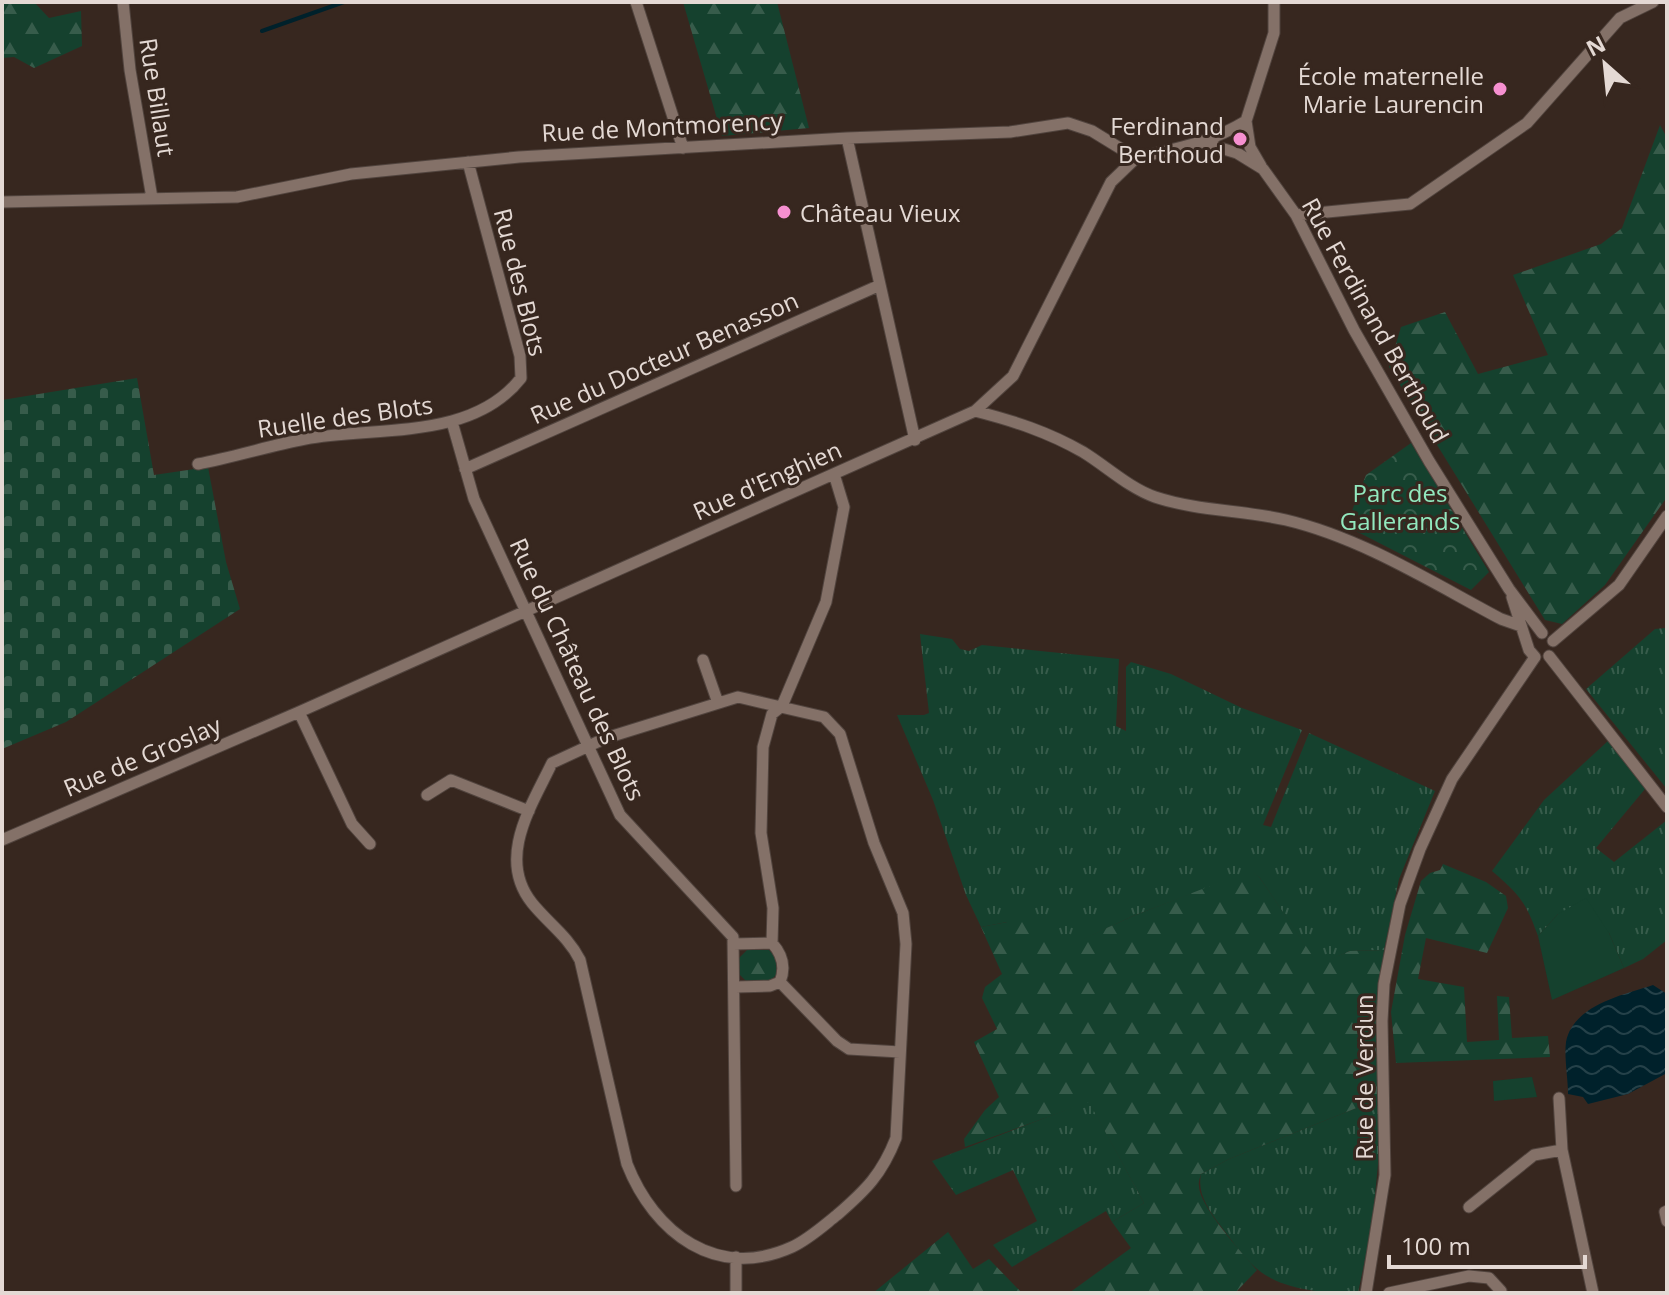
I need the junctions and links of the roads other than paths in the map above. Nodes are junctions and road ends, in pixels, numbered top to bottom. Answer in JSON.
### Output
{"nodes":[{"id":1,"x":123,"y":2,"type":"edge"},
{"id":2,"x":636,"y":2,"type":"edge"},
{"id":3,"x":1274,"y":2,"type":"edge"},
{"id":4,"x":1653,"y":2,"type":"edge"},
{"id":5,"x":1246,"y":121,"type":"junction"},
{"id":6,"x":847,"y":138,"type":"junction"},
{"id":7,"x":1204,"y":143,"type":"junction"},
{"id":8,"x":683,"y":148,"type":"junction"},
{"id":9,"x":1136,"y":158,"type":"junction"},
{"id":10,"x":468,"y":162,"type":"junction"},
{"id":11,"x":1263,"y":169,"type":"junction"},
{"id":12,"x":152,"y":198,"type":"junction"},
{"id":13,"x":2,"y":202,"type":"edge"},
{"id":14,"x":1296,"y":215,"type":"junction"},
{"id":15,"x":880,"y":285,"type":"junction"},
{"id":16,"x":975,"y":411,"type":"junction"},
{"id":17,"x":452,"y":422,"type":"junction"},
{"id":18,"x":915,"y":440,"type":"junction"},
{"id":19,"x":198,"y":464,"type":"dead end"},
{"id":20,"x":465,"y":469,"type":"junction"},
{"id":21,"x":834,"y":474,"type":"junction"},
{"id":22,"x":1667,"y":516,"type":"edge"},
{"id":23,"x":1509,"y":589,"type":"junction"},
{"id":24,"x":527,"y":611,"type":"junction"},
{"id":25,"x":1521,"y":626,"type":"junction"},
{"id":26,"x":1542,"y":633,"type":"junction"},
{"id":27,"x":1553,"y":641,"type":"junction"},
{"id":28,"x":1528,"y":646,"type":"junction"},
{"id":29,"x":1549,"y":656,"type":"junction"},
{"id":30,"x":1535,"y":657,"type":"junction"},
{"id":31,"x":703,"y":660,"type":"dead end"},
{"id":32,"x":718,"y":703,"type":"junction"},
{"id":33,"x":782,"y":706,"type":"junction"},
{"id":34,"x":299,"y":712,"type":"junction"},
{"id":35,"x":589,"y":746,"type":"junction"},
{"id":36,"x":427,"y":795,"type":"dead end"},
{"id":37,"x":1667,"y":807,"type":"edge"},
{"id":38,"x":529,"y":811,"type":"junction"},
{"id":39,"x":2,"y":840,"type":"edge"},
{"id":40,"x":370,"y":844,"type":"dead end"},
{"id":41,"x":772,"y":943,"type":"junction"},
{"id":42,"x":733,"y":944,"type":"junction"},
{"id":43,"x":780,"y":982,"type":"junction"},
{"id":44,"x":735,"y":987,"type":"junction"},
{"id":45,"x":900,"y":1052,"type":"junction"},
{"id":46,"x":1559,"y":1098,"type":"dead end"},
{"id":47,"x":1562,"y":1150,"type":"junction"},
{"id":48,"x":736,"y":1186,"type":"dead end"},
{"id":49,"x":1469,"y":1207,"type":"dead end"},
{"id":50,"x":1667,"y":1211,"type":"edge"},
{"id":51,"x":1667,"y":1221,"type":"edge"},
{"id":52,"x":736,"y":1257,"type":"junction"},
{"id":53,"x":1501,"y":1291,"type":"edge"},
{"id":54,"x":736,"y":1293,"type":"edge"},
{"id":55,"x":1366,"y":1293,"type":"edge"},
{"id":56,"x":1389,"y":1293,"type":"edge"},
{"id":57,"x":1593,"y":1293,"type":"edge"}],
"edges":[{"from":1,"to":12,"type":"street","name":"Rue Billaut"},
{"from":2,"to":8,"type":"street"},
{"from":3,"to":5,"type":"street"},
{"from":4,"to":14,"type":"street"},
{"from":5,"to":7,"type":"street"},
{"from":5,"to":11,"type":"street"},
{"from":6,"to":8,"type":"street","name":"Rue de Montmorency"},
{"from":6,"to":9,"type":"street","name":"Rue de Montmorency"},
{"from":6,"to":15,"type":"street"},
{"from":7,"to":9,"type":"street"},
{"from":7,"to":11,"type":"street","name":"Rue Ferdinand Berthoud"},
{"from":8,"to":10,"type":"street","name":"Rue de Montmorency"},
{"from":9,"to":16,"type":"street","name":"Rue d'Enghien"},
{"from":10,"to":12,"type":"street","name":"Rue de Montmorency"},
{"from":10,"to":17,"type":"street","name":"Rue des Blots"},
{"from":11,"to":14,"type":"street","name":"Rue Ferdinand Berthoud"},
{"from":12,"to":13,"type":"street","name":"Rue de Montmorency"},
{"from":14,"to":23,"type":"street","name":"Rue Ferdinand Berthoud"},
{"from":15,"to":18,"type":"street"},
{"from":15,"to":20,"type":"street","name":"Rue du Docteur Benasson"},
{"from":16,"to":18,"type":"street","name":"Rue d'Enghien"},
{"from":16,"to":25,"type":"street"},
{"from":17,"to":19,"type":"street","name":"Ruelle des Blots"},
{"from":17,"to":20,"type":"street","name":"Rue du Château des Blots"},
{"from":18,"to":21,"type":"street","name":"Rue d'Enghien"},
{"from":20,"to":24,"type":"street","name":"Rue du Château des Blots"},
{"from":21,"to":24,"type":"street","name":"Rue d'Enghien"},
{"from":21,"to":33,"type":"street"},
{"from":22,"to":27,"type":"street"},
{"from":23,"to":25,"type":"street","name":"Rue Ferdinand Berthoud"},
{"from":23,"to":26,"type":"street","name":"Rue Ferdinand Berthoud"},
{"from":24,"to":34,"type":"street","name":"Rue d'Enghien"},
{"from":24,"to":35,"type":"street","name":"Rue du Château des Blots"},
{"from":25,"to":28,"type":"street","name":"Rue Ferdinand Berthoud"},
{"from":26,"to":27,"type":"street"},
{"from":26,"to":28,"type":"street"},
{"from":27,"to":29,"type":"street"},
{"from":28,"to":30,"type":"street"},
{"from":29,"to":30,"type":"street"},
{"from":29,"to":37,"type":"street"},
{"from":30,"to":55,"type":"street","name":"Rue de Verdun"},
{"from":31,"to":32,"type":"street"},
{"from":32,"to":33,"type":"street"},
{"from":32,"to":35,"type":"street"},
{"from":33,"to":41,"type":"street"},
{"from":33,"to":45,"type":"street"},
{"from":34,"to":39,"type":"street","name":"Rue de Groslay"},
{"from":34,"to":40,"type":"street"},
{"from":35,"to":38,"type":"street"},
{"from":35,"to":42,"type":"street","name":"Rue du Château des Blots"},
{"from":36,"to":38,"type":"street"},
{"from":38,"to":52,"type":"street"},
{"from":41,"to":42,"type":"street"},
{"from":41,"to":43,"type":"street"},
{"from":42,"to":44,"type":"street"},
{"from":43,"to":44,"type":"street"},
{"from":43,"to":45,"type":"street"},
{"from":44,"to":48,"type":"street"},
{"from":45,"to":52,"type":"street"},
{"from":46,"to":47,"type":"street"},
{"from":47,"to":49,"type":"street"},
{"from":47,"to":57,"type":"street"},
{"from":50,"to":51,"type":"street"},
{"from":52,"to":54,"type":"street"},
{"from":53,"to":56,"type":"street"}]}
